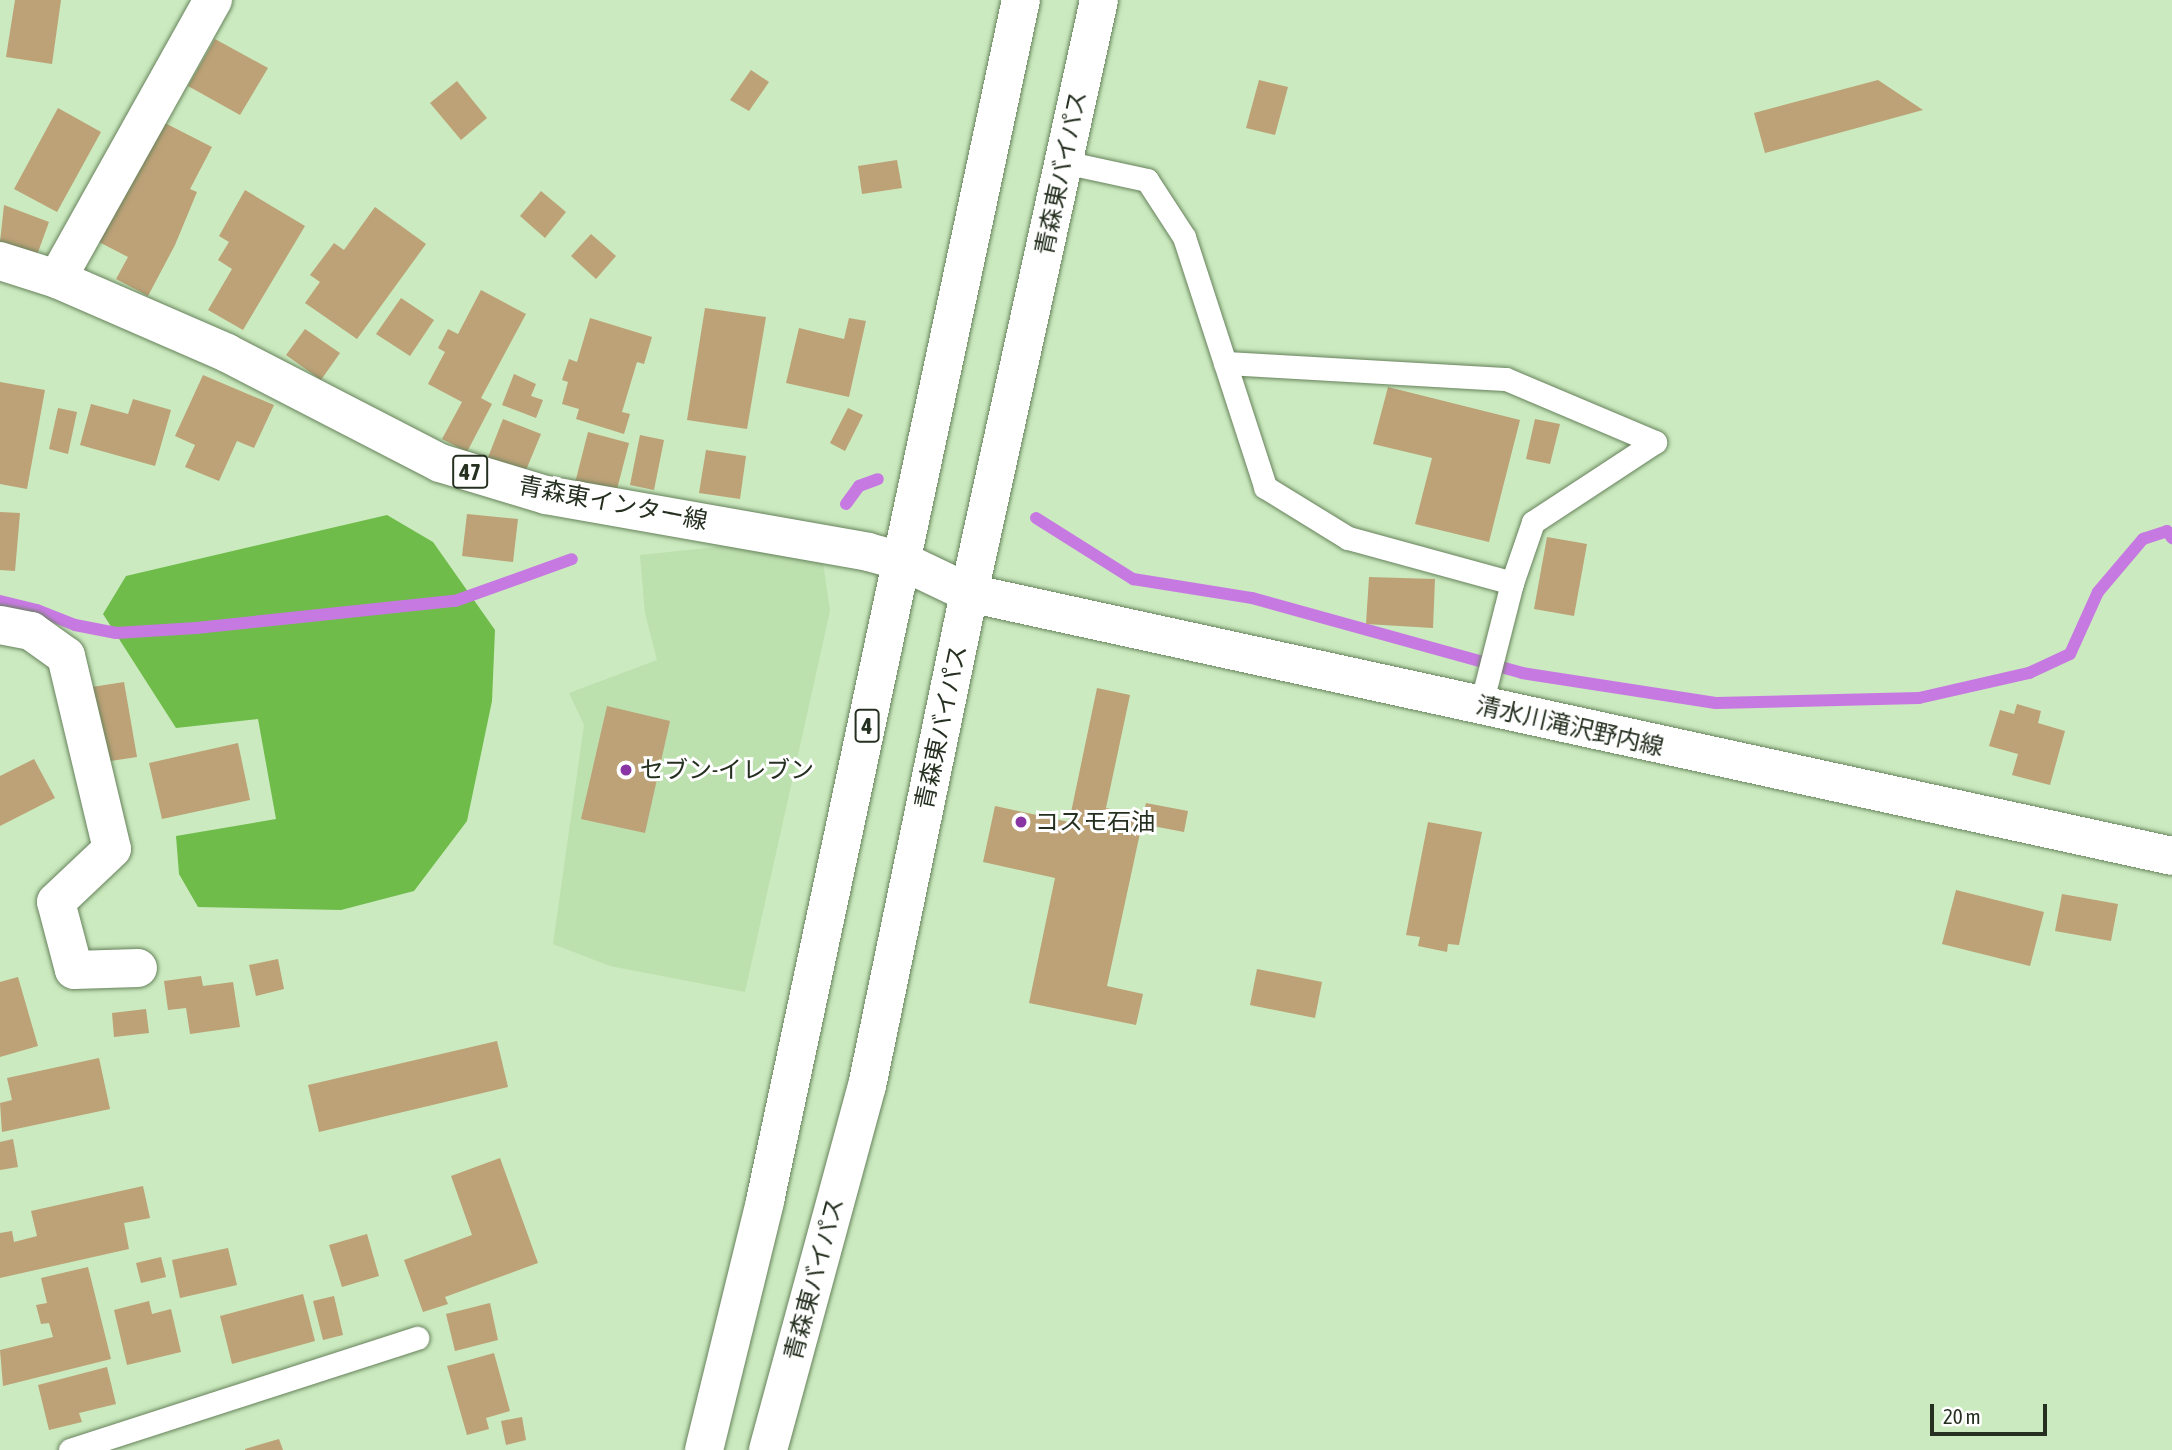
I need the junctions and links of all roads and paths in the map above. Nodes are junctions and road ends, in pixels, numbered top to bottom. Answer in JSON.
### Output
{"nodes":[{"id":1,"x":213,"y":0,"type":"edge"},
{"id":2,"x":1021,"y":0,"type":"edge"},
{"id":3,"x":1099,"y":0,"type":"edge"},
{"id":4,"x":1064,"y":162,"type":"junction"},
{"id":5,"x":0,"y":261,"type":"edge"},
{"id":6,"x":57,"y":279,"type":"junction"},
{"id":7,"x":1225,"y":363,"type":"junction"},
{"id":8,"x":902,"y":561,"type":"junction"},
{"id":9,"x":1511,"y":583,"type":"junction"},
{"id":10,"x":969,"y":593,"type":"junction"},
{"id":11,"x":0,"y":625,"type":"edge"},
{"id":12,"x":1484,"y":692,"type":"junction"},
{"id":13,"x":2172,"y":856,"type":"edge"},
{"id":14,"x":138,"y":968,"type":"dead end"},
{"id":15,"x":417,"y":1338,"type":"dead end"},
{"id":16,"x":70,"y":1450,"type":"edge"},
{"id":17,"x":704,"y":1450,"type":"edge"},
{"id":18,"x":768,"y":1450,"type":"edge"}],
"edges":[{"from":1,"to":6,"type":"main road"},
{"from":2,"to":8,"type":"main road","number":"4"},
{"from":3,"to":4,"type":"main road","name":"青森東バイパス"},
{"from":4,"to":7,"type":"lane"},
{"from":4,"to":10,"type":"main road","name":"青森東バイパス"},
{"from":5,"to":6,"type":"main road","name":"青森東インター線","number":"47"},
{"from":6,"to":8,"type":"main road","name":"青森東インター線","number":"47"},
{"from":7,"to":9,"type":"lane"},
{"from":7,"to":9,"type":"lane"},
{"from":8,"to":10,"type":"main road","name":"青森東インター線","number":"47"},
{"from":8,"to":17,"type":"main road","number":"4"},
{"from":9,"to":12,"type":"lane"},
{"from":10,"to":12,"type":"main road","name":"清水川滝沢野内線"},
{"from":10,"to":18,"type":"main road","name":"青森東バイパス"},
{"from":11,"to":14,"type":"main road"},
{"from":12,"to":13,"type":"main road","name":"清水川滝沢野内線"},
{"from":15,"to":16,"type":"lane"}]}
